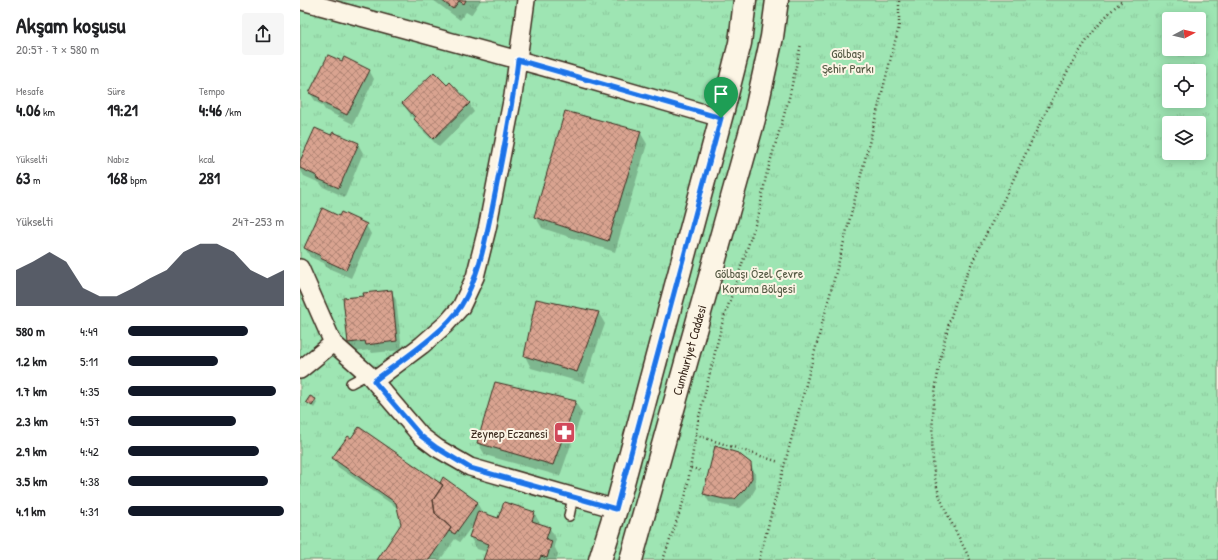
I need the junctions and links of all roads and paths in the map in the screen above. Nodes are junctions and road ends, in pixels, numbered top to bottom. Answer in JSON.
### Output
{"nodes":[{"id":1,"x":302,"y":0,"type":"edge"},
{"id":2,"x":526,"y":0,"type":"edge"},
{"id":3,"x":745,"y":0,"type":"edge"},
{"id":4,"x":776,"y":0,"type":"edge"},
{"id":5,"x":899,"y":0,"type":"edge"},
{"id":6,"x":1123,"y":0,"type":"edge"},
{"id":7,"x":300,"y":16,"type":"edge"},
{"id":8,"x":801,"y":44,"type":"dead end"},
{"id":9,"x":518,"y":60,"type":"junction"},
{"id":10,"x":721,"y":118,"type":"junction"},
{"id":11,"x":300,"y":268,"type":"edge"},
{"id":12,"x":333,"y":342,"type":"junction"},
{"id":13,"x":300,"y":370,"type":"edge"},
{"id":14,"x":371,"y":378,"type":"junction"},
{"id":15,"x":351,"y":383,"type":"dead end"},
{"id":16,"x":696,"y":435,"type":"junction"},
{"id":17,"x":779,"y":462,"type":"dead end"},
{"id":18,"x":691,"y":468,"type":"junction"},
{"id":19,"x":702,"y":471,"type":"dead end"},
{"id":20,"x":574,"y":497,"type":"junction"},
{"id":21,"x":616,"y":509,"type":"junction"},
{"id":22,"x":570,"y":516,"type":"dead end"},
{"id":23,"x":600,"y":560,"type":"edge"},
{"id":24,"x":631,"y":560,"type":"edge"},
{"id":25,"x":663,"y":560,"type":"edge"},
{"id":26,"x":759,"y":560,"type":"edge"},
{"id":27,"x":970,"y":560,"type":"edge"}],
"edges":[{"from":1,"to":7,"type":"street"},
{"from":1,"to":9,"type":"street"},
{"from":2,"to":9,"type":"street"},
{"from":3,"to":10,"type":"main road"},
{"from":4,"to":24,"type":"main road","name":"Cumhuriyet Caddesi"},
{"from":5,"to":26,"type":"path"},
{"from":6,"to":27,"type":"path"},
{"from":8,"to":16,"type":"path"},
{"from":9,"to":10,"type":"street"},
{"from":9,"to":14,"type":"street"},
{"from":10,"to":21,"type":"main road"},
{"from":11,"to":12,"type":"street"},
{"from":12,"to":13,"type":"street"},
{"from":12,"to":14,"type":"street"},
{"from":14,"to":15,"type":"lane"},
{"from":14,"to":20,"type":"street"},
{"from":16,"to":17,"type":"path"},
{"from":16,"to":18,"type":"path"},
{"from":18,"to":19,"type":"path"},
{"from":18,"to":25,"type":"path"},
{"from":20,"to":21,"type":"street"},
{"from":20,"to":22,"type":"lane"},
{"from":21,"to":23,"type":"main road"}]}
